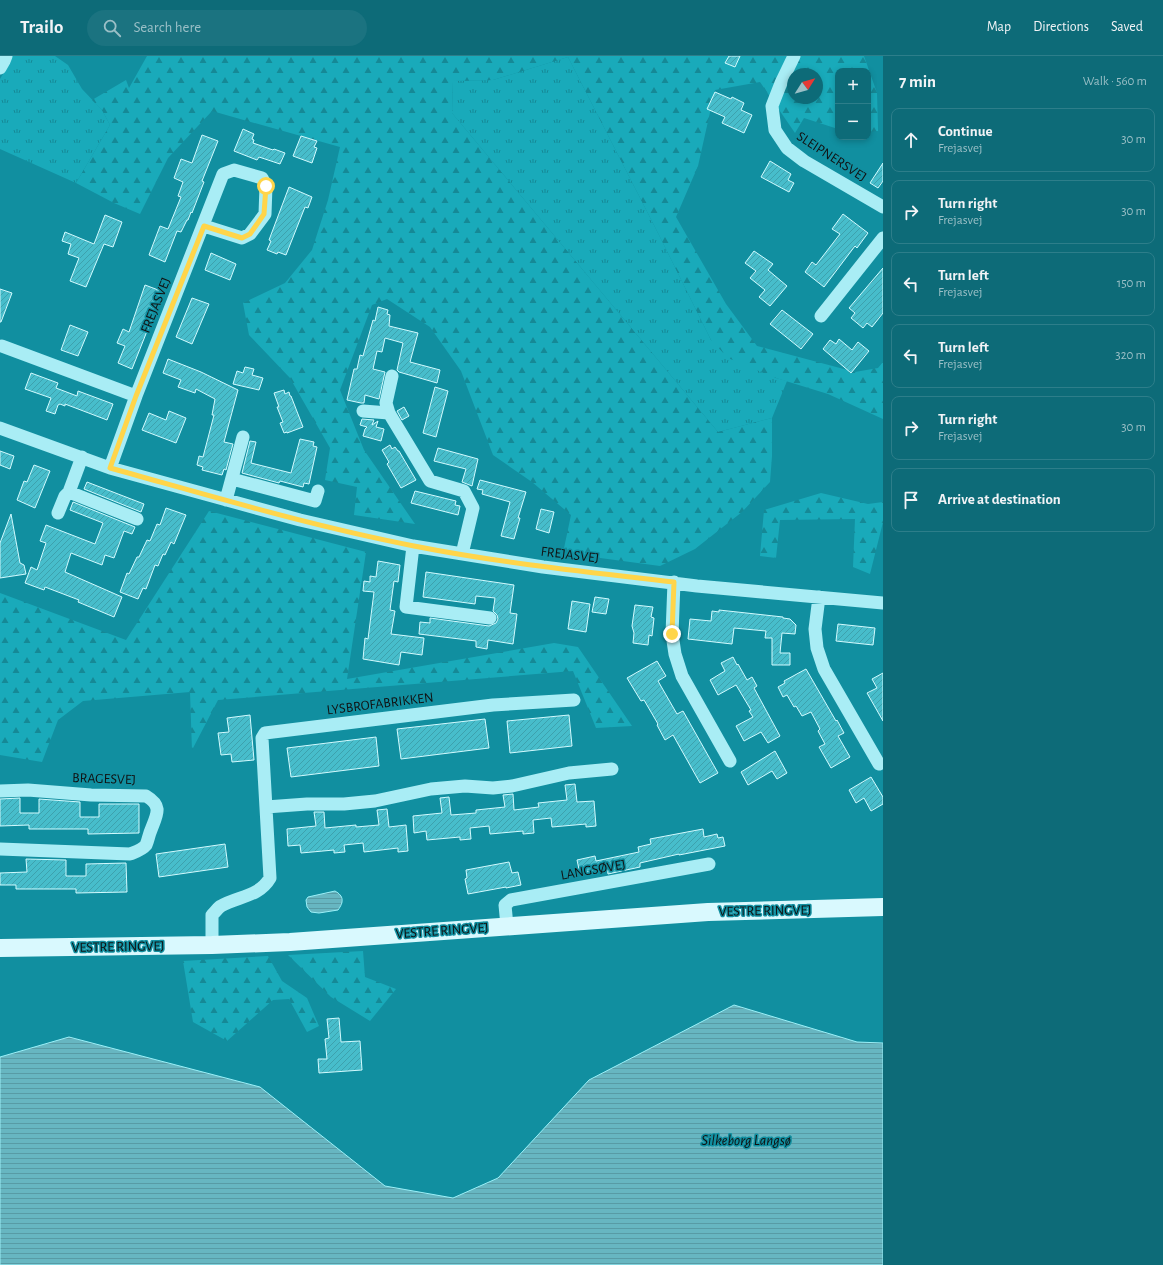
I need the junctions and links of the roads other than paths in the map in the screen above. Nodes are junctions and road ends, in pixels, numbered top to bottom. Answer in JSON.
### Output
{"nodes":[{"id":1,"x":6,"y":56,"type":"edge"},
{"id":2,"x":794,"y":56,"type":"edge"},
{"id":3,"x":0,"y":68,"type":"edge"},
{"id":4,"x":883,"y":207,"type":"edge"},
{"id":5,"x":204,"y":226,"type":"junction"},
{"id":6,"x":883,"y":238,"type":"edge"},
{"id":7,"x":821,"y":316,"type":"dead end"},
{"id":8,"x":2,"y":346,"type":"dead end"},
{"id":9,"x":392,"y":376,"type":"dead end"},
{"id":10,"x":136,"y":396,"type":"junction"},
{"id":11,"x":363,"y":411,"type":"dead end"},
{"id":12,"x":389,"y":413,"type":"junction"},
{"id":13,"x":0,"y":428,"type":"edge"},
{"id":14,"x":243,"y":437,"type":"dead end"},
{"id":15,"x":82,"y":457,"type":"junction"},
{"id":16,"x":110,"y":468,"type":"junction"},
{"id":17,"x":232,"y":479,"type":"junction"},
{"id":18,"x":318,"y":490,"type":"dead end"},
{"id":19,"x":69,"y":492,"type":"junction"},
{"id":20,"x":226,"y":500,"type":"junction"},
{"id":21,"x":58,"y":513,"type":"dead end"},
{"id":22,"x":137,"y":519,"type":"dead end"},
{"id":23,"x":413,"y":546,"type":"junction"},
{"id":24,"x":462,"y":554,"type":"junction"},
{"id":25,"x":674,"y":582,"type":"junction"},
{"id":26,"x":819,"y":596,"type":"junction"},
{"id":27,"x":883,"y":603,"type":"edge"},
{"id":28,"x":490,"y":618,"type":"dead end"},
{"id":29,"x":574,"y":700,"type":"dead end"},
{"id":30,"x":730,"y":761,"type":"dead end"},
{"id":31,"x":879,"y":764,"type":"dead end"},
{"id":32,"x":612,"y":769,"type":"dead end"},
{"id":33,"x":0,"y":791,"type":"edge"},
{"id":34,"x":266,"y":807,"type":"junction"},
{"id":35,"x":0,"y":849,"type":"edge"},
{"id":36,"x":709,"y":864,"type":"dead end"},
{"id":37,"x":883,"y":908,"type":"edge"},
{"id":38,"x":507,"y":926,"type":"junction"},
{"id":39,"x":212,"y":945,"type":"junction"},
{"id":40,"x":0,"y":948,"type":"edge"}],
"edges":[{"from":1,"to":3,"type":"street"},
{"from":2,"to":4,"type":"street","name":"SLEIPNERSVEJ"},
{"from":5,"to":5,"type":"street","name":"FREJASVEJ"},
{"from":5,"to":10,"type":"street","name":"FREJASVEJ"},
{"from":6,"to":7,"type":"street"},
{"from":8,"to":10,"type":"street"},
{"from":9,"to":12,"type":"street"},
{"from":10,"to":16,"type":"street","name":"FREJASVEJ"},
{"from":11,"to":12,"type":"street"},
{"from":12,"to":24,"type":"street"},
{"from":13,"to":15,"type":"street","name":"FREJASVEJ"},
{"from":14,"to":17,"type":"street"},
{"from":15,"to":16,"type":"street","name":"FREJASVEJ"},
{"from":15,"to":19,"type":"street"},
{"from":16,"to":20,"type":"street","name":"FREJASVEJ"},
{"from":17,"to":18,"type":"street"},
{"from":17,"to":20,"type":"street"},
{"from":19,"to":21,"type":"street"},
{"from":19,"to":22,"type":"street"},
{"from":20,"to":23,"type":"street","name":"FREJASVEJ"},
{"from":23,"to":24,"type":"street","name":"FREJASVEJ"},
{"from":23,"to":28,"type":"street"},
{"from":24,"to":25,"type":"street","name":"FREJASVEJ"},
{"from":25,"to":26,"type":"street","name":"FREJASVEJ"},
{"from":25,"to":30,"type":"street"},
{"from":26,"to":27,"type":"street","name":"FREJASVEJ"},
{"from":26,"to":31,"type":"street"},
{"from":29,"to":34,"type":"street","name":"LYSBROFABRIKKEN"},
{"from":32,"to":34,"type":"street"},
{"from":33,"to":35,"type":"street","name":"BRAGESVEJ"},
{"from":34,"to":39,"type":"street","name":"LYSBROFABRIKKEN"},
{"from":36,"to":38,"type":"street","name":"LANGSØVEJ"},
{"from":37,"to":38,"type":"main road","name":"VESTRE RINGVEJ"},
{"from":38,"to":39,"type":"main road","name":"VESTRE RINGVEJ"},
{"from":39,"to":40,"type":"main road","name":"VESTRE RINGVEJ"}]}
